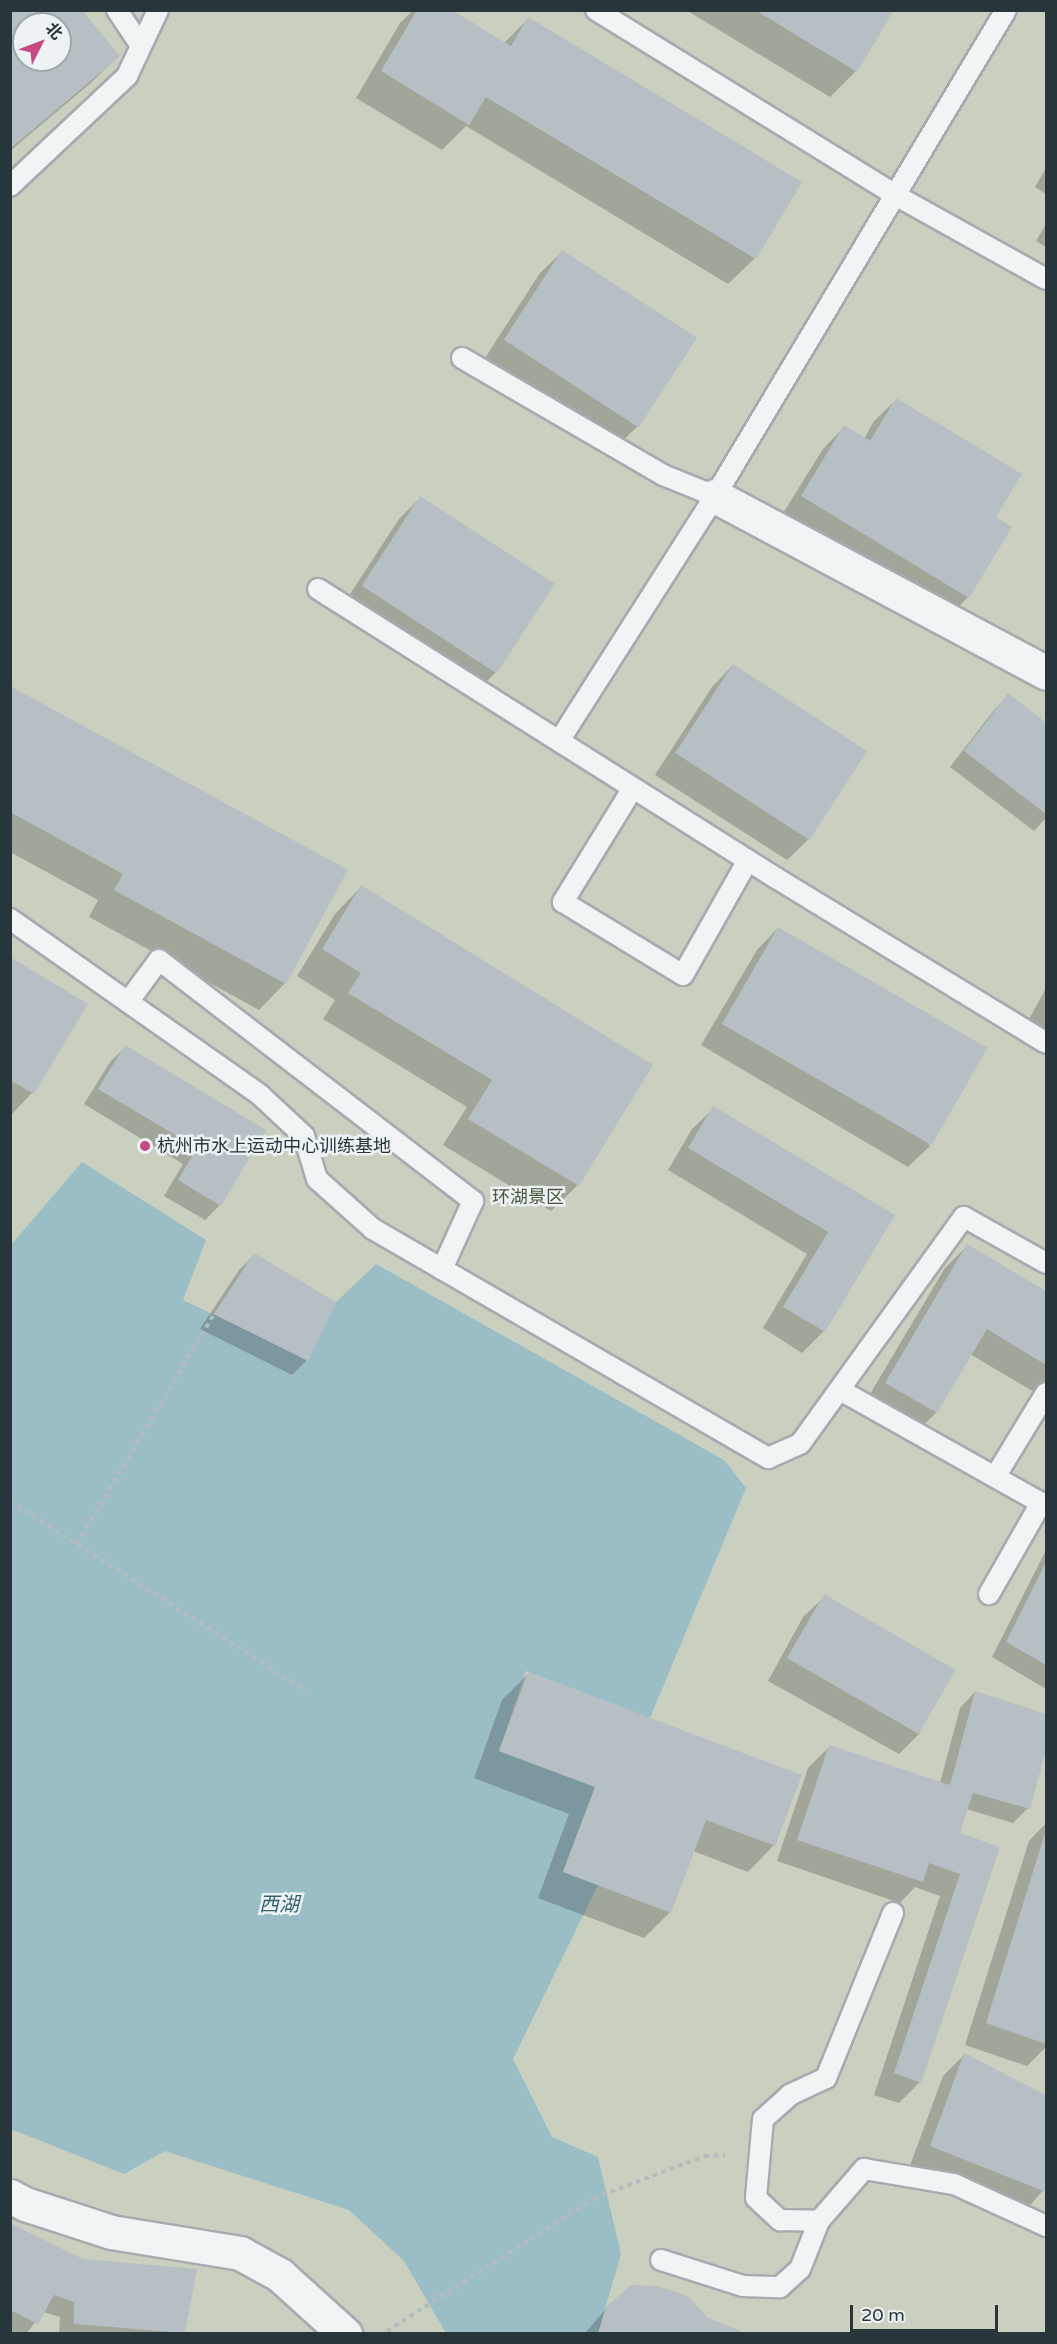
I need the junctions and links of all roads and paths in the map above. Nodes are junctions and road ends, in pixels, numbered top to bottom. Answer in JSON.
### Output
{"nodes":[{"id":1,"x":117,"y":10,"type":"edge"},
{"id":2,"x":158,"y":10,"type":"edge"},
{"id":3,"x":596,"y":10,"type":"edge"},
{"id":4,"x":1006,"y":10,"type":"edge"},
{"id":5,"x":141,"y":46,"type":"junction"},
{"id":6,"x":10,"y":186,"type":"edge"},
{"id":7,"x":895,"y":195,"type":"junction"},
{"id":8,"x":1047,"y":279,"type":"edge"},
{"id":9,"x":462,"y":358,"type":"dead end"},
{"id":10,"x":715,"y":496,"type":"junction"},
{"id":11,"x":318,"y":589,"type":"dead end"},
{"id":12,"x":1047,"y":673,"type":"edge"},
{"id":13,"x":559,"y":741,"type":"junction"},
{"id":14,"x":633,"y":788,"type":"junction"},
{"id":15,"x":748,"y":860,"type":"junction"},
{"id":16,"x":10,"y":919,"type":"edge"},
{"id":17,"x":128,"y":1002,"type":"junction"},
{"id":18,"x":1047,"y":1043,"type":"edge"},
{"id":19,"x":1047,"y":1263,"type":"edge"},
{"id":20,"x":442,"y":1269,"type":"junction"},
{"id":21,"x":213,"y":1314,"type":"dead end"},
{"id":22,"x":840,"y":1390,"type":"junction"},
{"id":23,"x":1047,"y":1393,"type":"edge"},
{"id":24,"x":995,"y":1477,"type":"junction"},
{"id":25,"x":10,"y":1501,"type":"edge"},
{"id":26,"x":77,"y":1544,"type":"junction"},
{"id":27,"x":989,"y":1594,"type":"dead end"},
{"id":28,"x":307,"y":1692,"type":"dead end"},
{"id":29,"x":893,"y":1913,"type":"dead end"},
{"id":30,"x":759,"y":2154,"type":"junction"},
{"id":31,"x":10,"y":2196,"type":"edge"},
{"id":32,"x":819,"y":2221,"type":"junction"},
{"id":33,"x":1047,"y":2226,"type":"edge"},
{"id":34,"x":661,"y":2260,"type":"dead end"},
{"id":35,"x":345,"y":2334,"type":"edge"},
{"id":36,"x":383,"y":2334,"type":"edge"}],
"edges":[{"from":1,"to":5,"type":"lane"},
{"from":2,"to":5,"type":"lane"},
{"from":3,"to":7,"type":"lane"},
{"from":4,"to":7,"type":"lane"},
{"from":5,"to":6,"type":"lane"},
{"from":7,"to":8,"type":"lane"},
{"from":7,"to":10,"type":"lane"},
{"from":9,"to":10,"type":"lane"},
{"from":10,"to":12,"type":"street"},
{"from":10,"to":13,"type":"lane"},
{"from":11,"to":13,"type":"lane"},
{"from":13,"to":14,"type":"lane"},
{"from":14,"to":15,"type":"lane"},
{"from":14,"to":15,"type":"lane"},
{"from":15,"to":18,"type":"lane"},
{"from":16,"to":17,"type":"lane"},
{"from":17,"to":20,"type":"lane"},
{"from":17,"to":20,"type":"lane"},
{"from":19,"to":22,"type":"lane"},
{"from":20,"to":22,"type":"lane"},
{"from":21,"to":26,"type":"path"},
{"from":22,"to":24,"type":"lane"},
{"from":23,"to":24,"type":"lane"},
{"from":24,"to":27,"type":"lane"},
{"from":25,"to":26,"type":"path"},
{"from":26,"to":28,"type":"path"},
{"from":29,"to":30,"type":"lane"},
{"from":30,"to":32,"type":"lane"},
{"from":30,"to":36,"type":"path"},
{"from":31,"to":35,"type":"street"},
{"from":32,"to":33,"type":"lane"},
{"from":32,"to":34,"type":"lane"}]}
